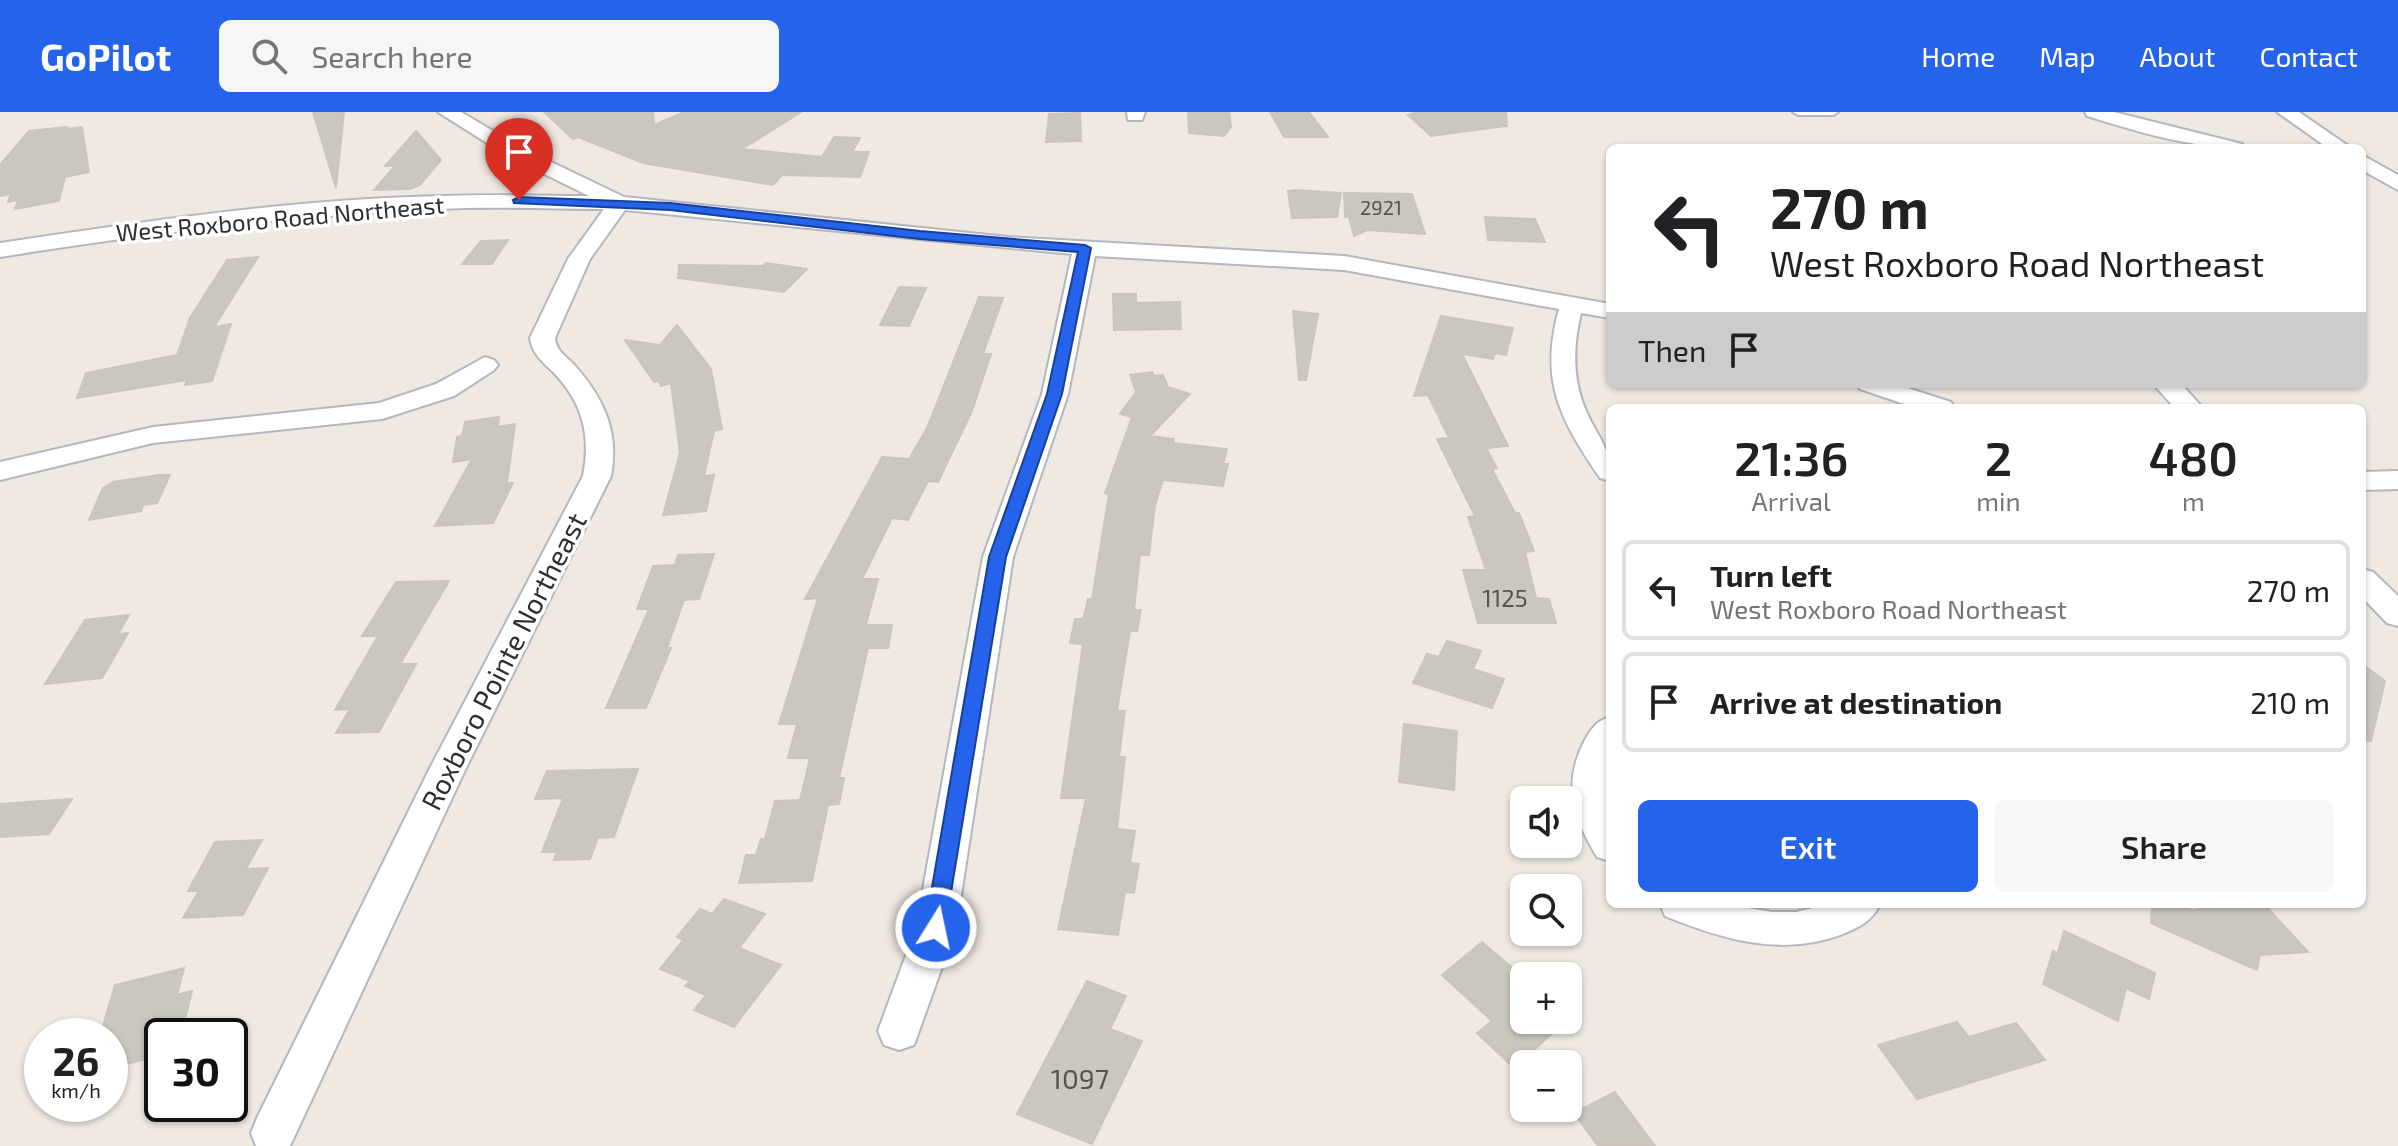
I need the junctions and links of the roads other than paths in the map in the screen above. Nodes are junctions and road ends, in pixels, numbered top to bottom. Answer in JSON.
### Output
{"nodes":[{"id":1,"x":447,"y":112,"type":"edge"},
{"id":2,"x":1798,"y":112,"type":"edge"},
{"id":3,"x":1833,"y":112,"type":"edge"},
{"id":4,"x":2094,"y":112,"type":"edge"},
{"id":5,"x":2286,"y":112,"type":"edge"},
{"id":6,"x":2217,"y":144,"type":"edge"},
{"id":7,"x":2335,"y":144,"type":"edge"},
{"id":8,"x":2366,"y":164,"type":"edge"},
{"id":9,"x":2366,"y":177,"type":"edge"},
{"id":10,"x":2398,"y":184,"type":"edge"},
{"id":11,"x":619,"y":203,"type":"junction"},
{"id":12,"x":1085,"y":248,"type":"junction"},
{"id":13,"x":0,"y":250,"type":"edge"},
{"id":14,"x":1572,"y":303,"type":"junction"},
{"id":15,"x":1606,"y":310,"type":"edge"},
{"id":16,"x":485,"y":365,"type":"dead end"},
{"id":17,"x":1881,"y":388,"type":"edge"},
{"id":18,"x":2170,"y":388,"type":"edge"},
{"id":19,"x":1930,"y":404,"type":"edge"},
{"id":20,"x":2186,"y":404,"type":"edge"},
{"id":21,"x":1606,"y":466,"type":"edge"},
{"id":22,"x":0,"y":471,"type":"edge"},
{"id":23,"x":2398,"y":480,"type":"edge"},
{"id":24,"x":2366,"y":481,"type":"edge"},
{"id":25,"x":2366,"y":583,"type":"edge"},
{"id":26,"x":2398,"y":615,"type":"edge"},
{"id":27,"x":1606,"y":735,"type":"edge"},
{"id":28,"x":1606,"y":839,"type":"edge"},
{"id":29,"x":1690,"y":908,"type":"edge"},
{"id":30,"x":1854,"y":908,"type":"edge"},
{"id":31,"x":899,"y":1031,"type":"dead end"},
{"id":32,"x":273,"y":1133,"type":"dead end"}],
"edges":[{"from":1,"to":11,"type":"street"},
{"from":2,"to":3,"type":"lane"},
{"from":4,"to":6,"type":"street"},
{"from":5,"to":7,"type":"street"},
{"from":8,"to":10,"type":"street"},
{"from":9,"to":10,"type":"street"},
{"from":11,"to":12,"type":"street","name":"West Roxboro Road Northeast"},
{"from":11,"to":13,"type":"street","name":"West Roxboro Road Northeast"},
{"from":11,"to":32,"type":"street","name":"Roxboro Pointe Northeast"},
{"from":12,"to":14,"type":"street","name":"West Roxboro Road Northeast"},
{"from":12,"to":31,"type":"street"},
{"from":14,"to":15,"type":"street","name":"West Roxboro Road Northeast"},
{"from":14,"to":21,"type":"street"},
{"from":16,"to":22,"type":"street"},
{"from":17,"to":19,"type":"street"},
{"from":18,"to":20,"type":"street"},
{"from":23,"to":24,"type":"street"},
{"from":25,"to":26,"type":"street"},
{"from":27,"to":28,"type":"street"},
{"from":29,"to":30,"type":"street"}]}
